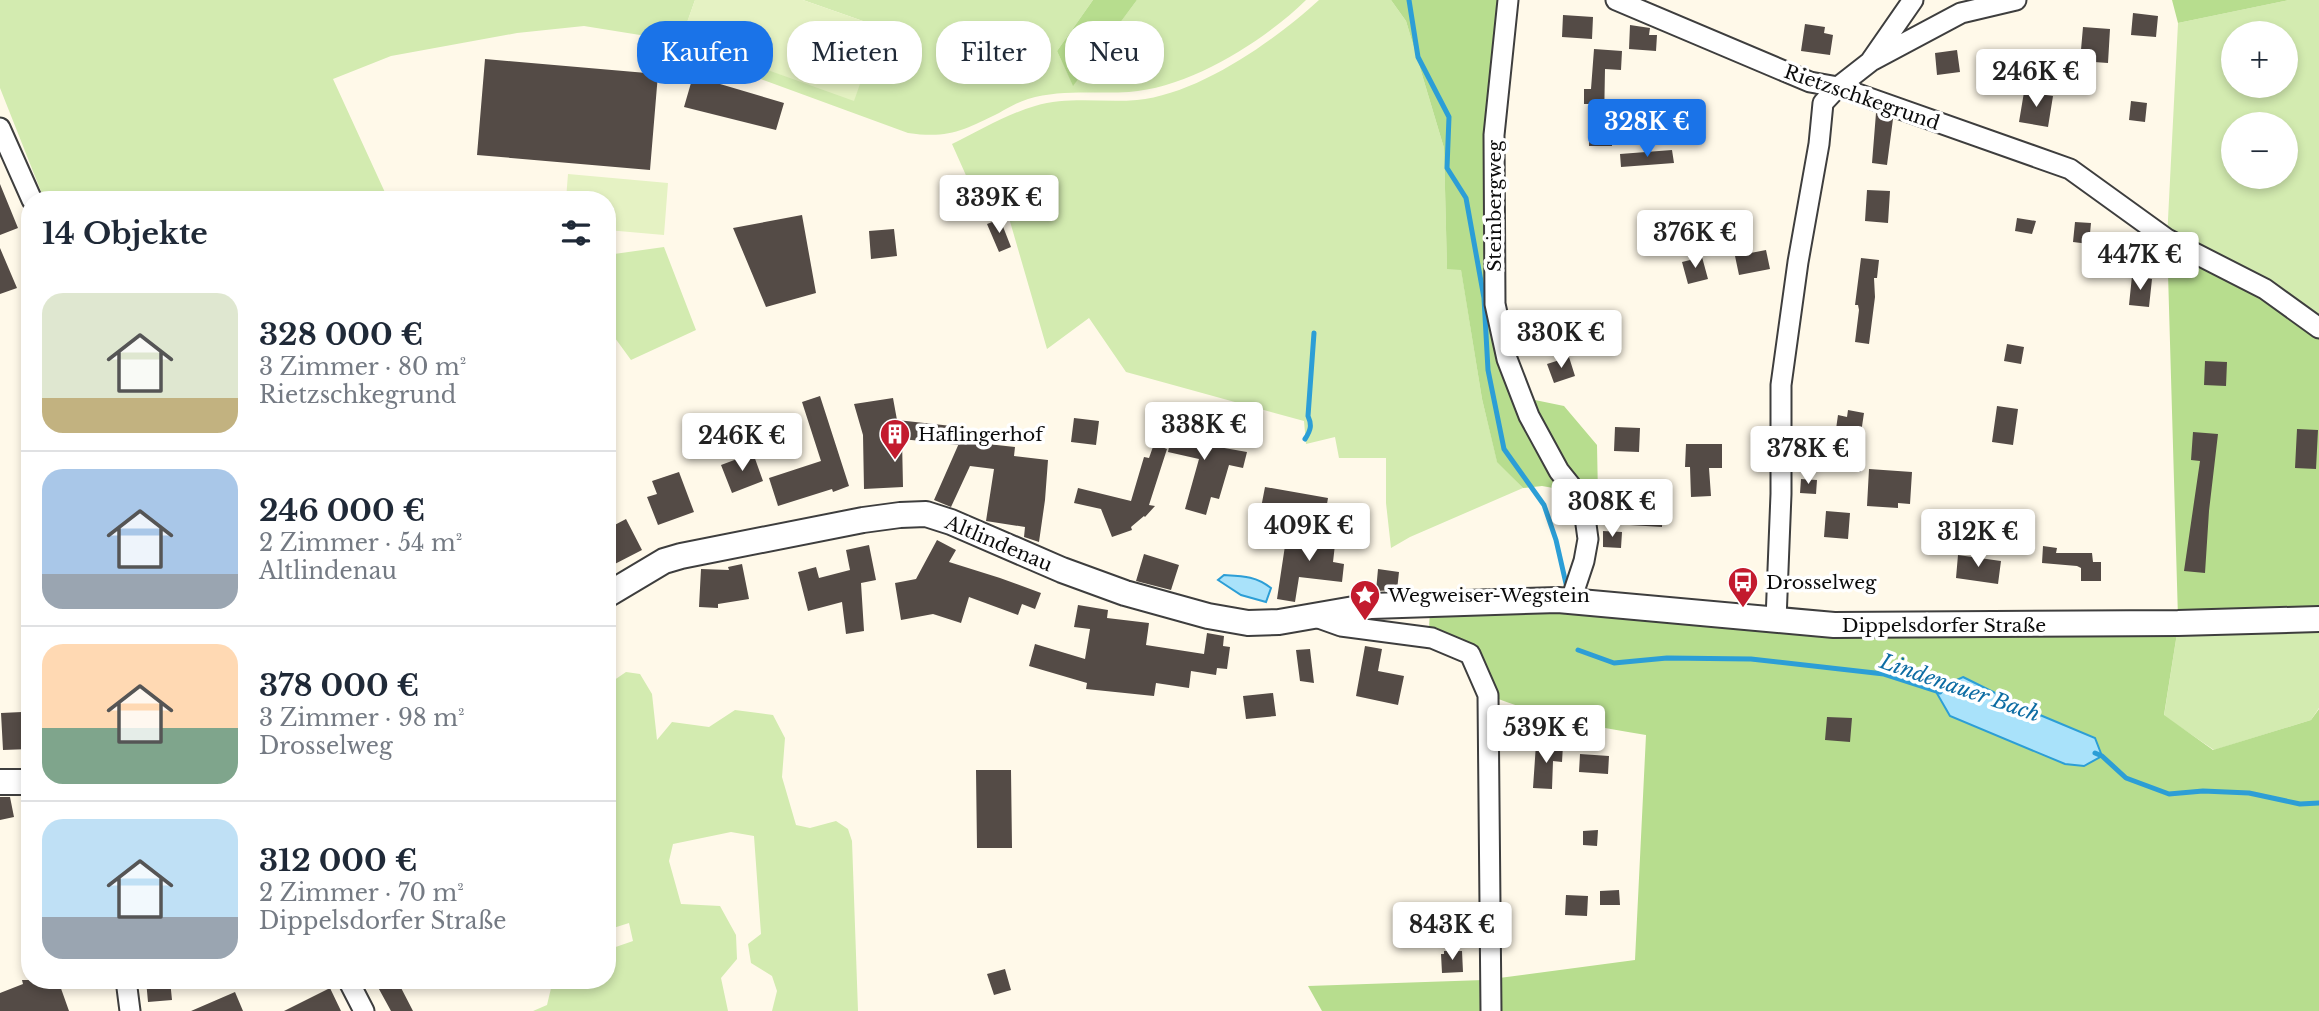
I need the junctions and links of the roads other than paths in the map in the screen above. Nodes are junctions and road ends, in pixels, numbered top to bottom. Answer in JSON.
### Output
{"nodes":[{"id":1,"x":1508,"y":0,"type":"edge"},
{"id":2,"x":1616,"y":0,"type":"edge"},
{"id":3,"x":1913,"y":0,"type":"edge"},
{"id":4,"x":2016,"y":0,"type":"edge"},
{"id":5,"x":1870,"y":62,"type":"junction"},
{"id":6,"x":1838,"y":87,"type":"junction"},
{"id":7,"x":0,"y":128,"type":"edge"},
{"id":8,"x":28,"y":191,"type":"edge"},
{"id":9,"x":2319,"y":328,"type":"edge"},
{"id":10,"x":616,"y":590,"type":"edge"},
{"id":11,"x":1571,"y":600,"type":"junction"},
{"id":12,"x":1312,"y":616,"type":"junction"},
{"id":13,"x":2319,"y":619,"type":"edge"},
{"id":14,"x":1776,"y":620,"type":"junction"},
{"id":15,"x":0,"y":782,"type":"edge"},
{"id":16,"x":21,"y":782,"type":"edge"},
{"id":17,"x":127,"y":989,"type":"edge"},
{"id":18,"x":353,"y":989,"type":"edge"},
{"id":19,"x":130,"y":1011,"type":"edge"},
{"id":20,"x":364,"y":1011,"type":"edge"},
{"id":21,"x":1491,"y":1011,"type":"edge"}],
"edges":[{"from":1,"to":11,"type":"street","name":"Steinbergweg"},
{"from":2,"to":6,"type":"street","name":"Rietzschkegrund"},
{"from":3,"to":5,"type":"street"},
{"from":4,"to":5,"type":"street"},
{"from":5,"to":6,"type":"street"},
{"from":6,"to":9,"type":"street","name":"Rietzschkegrund"},
{"from":6,"to":14,"type":"street"},
{"from":7,"to":8,"type":"street"},
{"from":10,"to":12,"type":"street","name":"Altlindenau"},
{"from":11,"to":12,"type":"street","name":"Altlindenau"},
{"from":11,"to":14,"type":"street","name":"Dippelsdorfer Straße"},
{"from":12,"to":21,"type":"street","name":"Altlindenau"},
{"from":13,"to":14,"type":"street","name":"Dippelsdorfer Straße"},
{"from":15,"to":16,"type":"street"},
{"from":17,"to":19,"type":"street"},
{"from":18,"to":20,"type":"street"}]}
